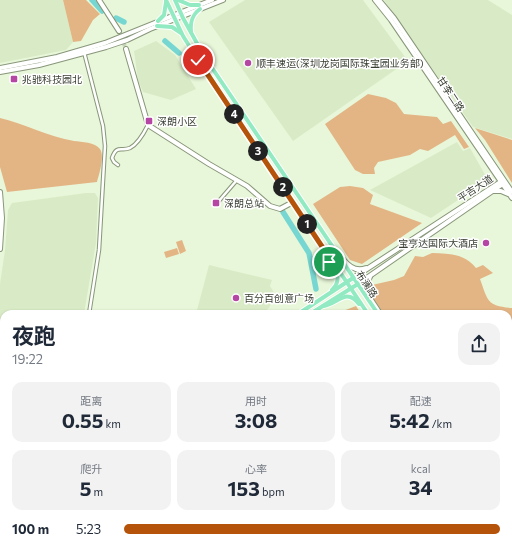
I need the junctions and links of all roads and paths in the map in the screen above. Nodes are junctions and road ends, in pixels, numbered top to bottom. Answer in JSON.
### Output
{"nodes":[{"id":1,"x":99,"y":0,"type":"edge"},
{"id":2,"x":166,"y":0,"type":"edge"},
{"id":3,"x":177,"y":0,"type":"edge"},
{"id":4,"x":212,"y":0,"type":"edge"},
{"id":5,"x":223,"y":0,"type":"edge"},
{"id":6,"x":375,"y":0,"type":"edge"},
{"id":7,"x":379,"y":0,"type":"edge"},
{"id":8,"x":199,"y":7,"type":"junction"},
{"id":9,"x":181,"y":14,"type":"junction"},
{"id":10,"x":174,"y":17,"type":"junction"},
{"id":11,"x":158,"y":23,"type":"junction"},
{"id":12,"x":119,"y":31,"type":"tunnel mouth"},
{"id":13,"x":192,"y":34,"type":"junction"},
{"id":14,"x":183,"y":36,"type":"junction"},
{"id":15,"x":126,"y":50,"type":"tunnel mouth"},
{"id":16,"x":84,"y":52,"type":"junction"},
{"id":17,"x":0,"y":68,"type":"edge"},
{"id":18,"x":0,"y":72,"type":"edge"},
{"id":19,"x":148,"y":125,"type":"junction"},
{"id":20,"x":118,"y":165,"type":"dead end"},
{"id":21,"x":494,"y":172,"type":"junction"},
{"id":22,"x":237,"y":180,"type":"junction"},
{"id":23,"x":503,"y":182,"type":"junction"},
{"id":24,"x":492,"y":189,"type":"junction"},
{"id":25,"x":0,"y":192,"type":"edge"},
{"id":26,"x":511,"y":195,"type":"edge"},
{"id":27,"x":218,"y":202,"type":"dead end"},
{"id":28,"x":293,"y":202,"type":"junction"},
{"id":29,"x":323,"y":248,"type":"junction"},
{"id":30,"x":0,"y":249,"type":"edge"},
{"id":31,"x":337,"y":254,"type":"junction"},
{"id":32,"x":379,"y":261,"type":"junction"},
{"id":33,"x":379,"y":270,"type":"junction"},
{"id":34,"x":353,"y":278,"type":"junction"},
{"id":35,"x":347,"y":282,"type":"junction"},
{"id":36,"x":358,"y":284,"type":"junction"},
{"id":37,"x":351,"y":288,"type":"junction"},
{"id":38,"x":320,"y":300,"type":"junction"},
{"id":39,"x":321,"y":307,"type":"junction"},
{"id":40,"x":90,"y":310,"type":"edge"},
{"id":41,"x":304,"y":310,"type":"edge"},
{"id":42,"x":316,"y":310,"type":"edge"},
{"id":43,"x":364,"y":310,"type":"edge"},
{"id":44,"x":365,"y":310,"type":"edge"},
{"id":45,"x":375,"y":310,"type":"edge"},
{"id":46,"x":378,"y":310,"type":"edge"}],
"edges":[{"from":1,"to":12,"type":"main road"},
{"from":2,"to":10,"type":"main road","name":"布澜路"},
{"from":2,"to":11,"type":"main road"},
{"from":3,"to":8,"type":"main road"},
{"from":3,"to":9,"type":"main road","name":"布澜路"},
{"from":4,"to":8,"type":"main road"},
{"from":5,"to":8,"type":"main road"},
{"from":6,"to":21,"type":"main road","name":"甘李二路"},
{"from":7,"to":23,"type":"main road","name":"甘李二路"},
{"from":8,"to":9,"type":"main road"},
{"from":8,"to":13,"type":"main road"},
{"from":9,"to":10,"type":"main road"},
{"from":9,"to":13,"type":"main road","name":"布澜路"},
{"from":10,"to":11,"type":"main road"},
{"from":10,"to":14,"type":"main road","name":"布澜路"},
{"from":11,"to":14,"type":"main road"},
{"from":11,"to":16,"type":"main road"},
{"from":13,"to":31,"type":"main road","name":"布澜路"},
{"from":14,"to":28,"type":"main road","name":"布澜路"},
{"from":15,"to":19,"type":"main road"},
{"from":16,"to":17,"type":"main road"},
{"from":16,"to":18,"type":"main road"},
{"from":16,"to":40,"type":"street"},
{"from":19,"to":20,"type":"street"},
{"from":19,"to":22,"type":"main road"},
{"from":21,"to":23,"type":"main road","name":"甘李二路"},
{"from":21,"to":24,"type":"main road"},
{"from":22,"to":27,"type":"street"},
{"from":22,"to":28,"type":"main road"},
{"from":23,"to":24,"type":"main road","name":"平吉大道"},
{"from":23,"to":26,"type":"main road","name":"甘李二路"},
{"from":24,"to":26,"type":"main road"},
{"from":24,"to":32,"type":"main road","name":"平吉大道"},
{"from":24,"to":33,"type":"main road","name":"平吉大道"},
{"from":25,"to":30,"type":"main road"},
{"from":28,"to":29,"type":"main road","name":"布澜路"},
{"from":29,"to":35,"type":"main road","name":"布澜路"},
{"from":29,"to":38,"type":"main road"},
{"from":31,"to":32,"type":"main road"},
{"from":31,"to":34,"type":"main road","name":"布澜路"},
{"from":32,"to":34,"type":"main road","name":"平吉大道"},
{"from":33,"to":36,"type":"main road","name":"平吉大道"},
{"from":33,"to":46,"type":"main road"},
{"from":34,"to":35,"type":"main road","name":"平吉大道"},
{"from":34,"to":36,"type":"main road","name":"布澜路"},
{"from":35,"to":37,"type":"main road","name":"布澜路"},
{"from":35,"to":38,"type":"main road","name":"平吉大道"},
{"from":36,"to":37,"type":"main road","name":"平吉大道"},
{"from":36,"to":45,"type":"main road","name":"布澜路"},
{"from":37,"to":39,"type":"main road","name":"平吉大道"},
{"from":37,"to":44,"type":"main road","name":"布澜路"},
{"from":38,"to":41,"type":"main road","name":"平吉大道"},
{"from":39,"to":42,"type":"main road","name":"平吉大道"},
{"from":39,"to":43,"type":"main road"}]}
